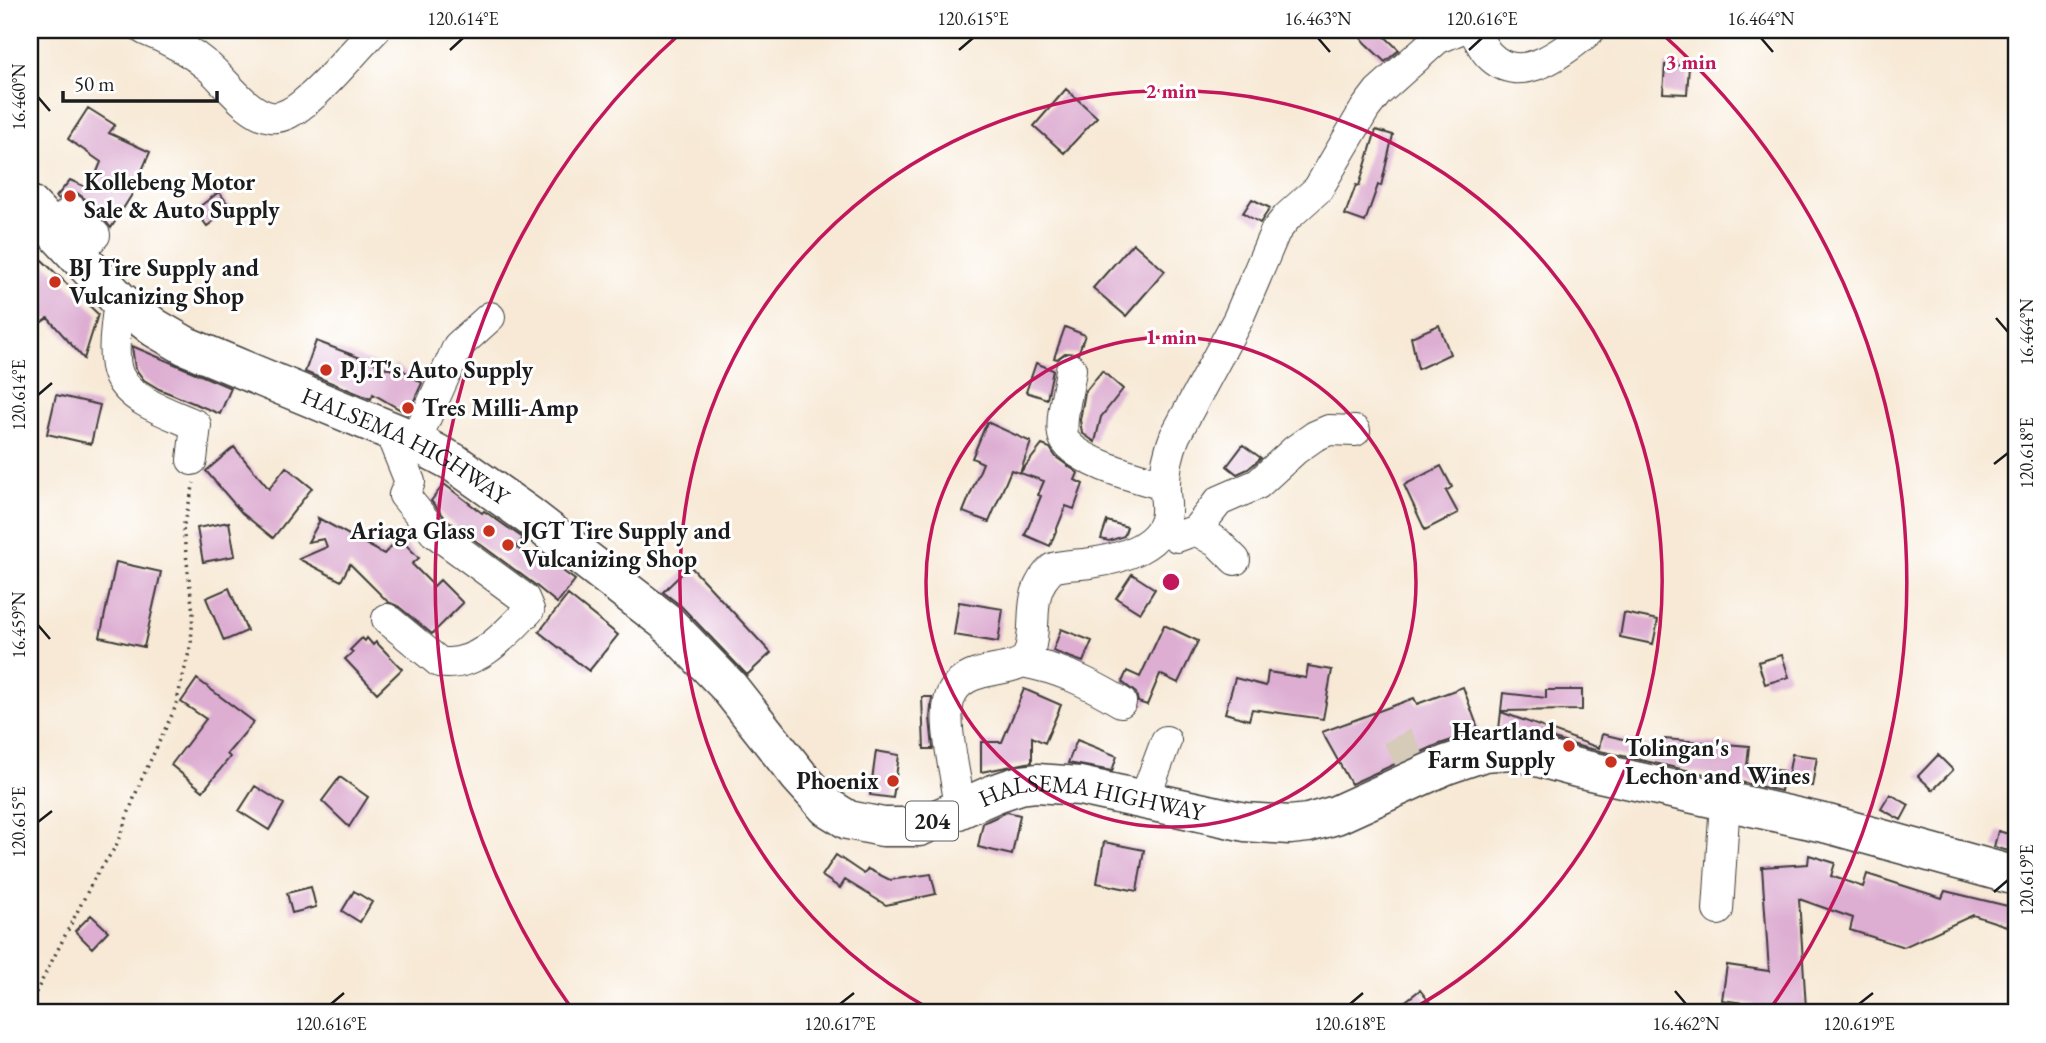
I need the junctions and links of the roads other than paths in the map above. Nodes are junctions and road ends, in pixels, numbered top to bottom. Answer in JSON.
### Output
{"nodes":[{"id":1,"x":375,"y":30,"type":"edge"},
{"id":2,"x":1458,"y":30,"type":"edge"},
{"id":3,"x":1471,"y":30,"type":"edge"},
{"id":4,"x":1590,"y":30,"type":"edge"},
{"id":5,"x":150,"y":31,"type":"edge"},
{"id":6,"x":65,"y":227,"type":"edge"},
{"id":7,"x":119,"y":300,"type":"junction"},
{"id":8,"x":490,"y":317,"type":"dead end"},
{"id":9,"x":1071,"y":369,"type":"dead end"},
{"id":10,"x":1355,"y":431,"type":"dead end"},
{"id":11,"x":402,"y":436,"type":"junction"},
{"id":12,"x":195,"y":466,"type":"road end"},
{"id":13,"x":1164,"y":485,"type":"junction"},
{"id":14,"x":1196,"y":530,"type":"junction"},
{"id":15,"x":1161,"y":532,"type":"junction"},
{"id":16,"x":1235,"y":560,"type":"dead end"},
{"id":17,"x":387,"y":619,"type":"dead end"},
{"id":18,"x":1021,"y":662,"type":"junction"},
{"id":19,"x":1121,"y":702,"type":"dead end"},
{"id":20,"x":1166,"y":741,"type":"dead end"},
{"id":21,"x":1144,"y":800,"type":"junction"},
{"id":22,"x":1726,"y":801,"type":"junction"},
{"id":23,"x":960,"y":810,"type":"junction"},
{"id":24,"x":2016,"y":876,"type":"edge"},
{"id":25,"x":1718,"y":910,"type":"dead end"}],
"edges":[{"from":1,"to":5,"type":"street"},
{"from":2,"to":13,"type":"street"},
{"from":3,"to":4,"type":"street"},
{"from":6,"to":7,"type":"highway","name":"HALSEMA HIGHWAY","number":"204"},
{"from":7,"to":11,"type":"highway","name":"HALSEMA HIGHWAY","number":"204"},
{"from":7,"to":12,"type":"street"},
{"from":8,"to":11,"type":"street"},
{"from":9,"to":13,"type":"street"},
{"from":10,"to":14,"type":"street"},
{"from":11,"to":17,"type":"street"},
{"from":11,"to":23,"type":"highway","name":"HALSEMA HIGHWAY","number":"204"},
{"from":13,"to":15,"type":"street"},
{"from":14,"to":15,"type":"street"},
{"from":14,"to":16,"type":"street"},
{"from":15,"to":18,"type":"street"},
{"from":18,"to":19,"type":"street"},
{"from":18,"to":23,"type":"street"},
{"from":20,"to":21,"type":"street"},
{"from":21,"to":22,"type":"highway","name":"HALSEMA HIGHWAY","number":"204"},
{"from":21,"to":23,"type":"highway","name":"HALSEMA HIGHWAY","number":"204"},
{"from":22,"to":24,"type":"highway","name":"HALSEMA HIGHWAY","number":"204"},
{"from":22,"to":25,"type":"street"}]}
